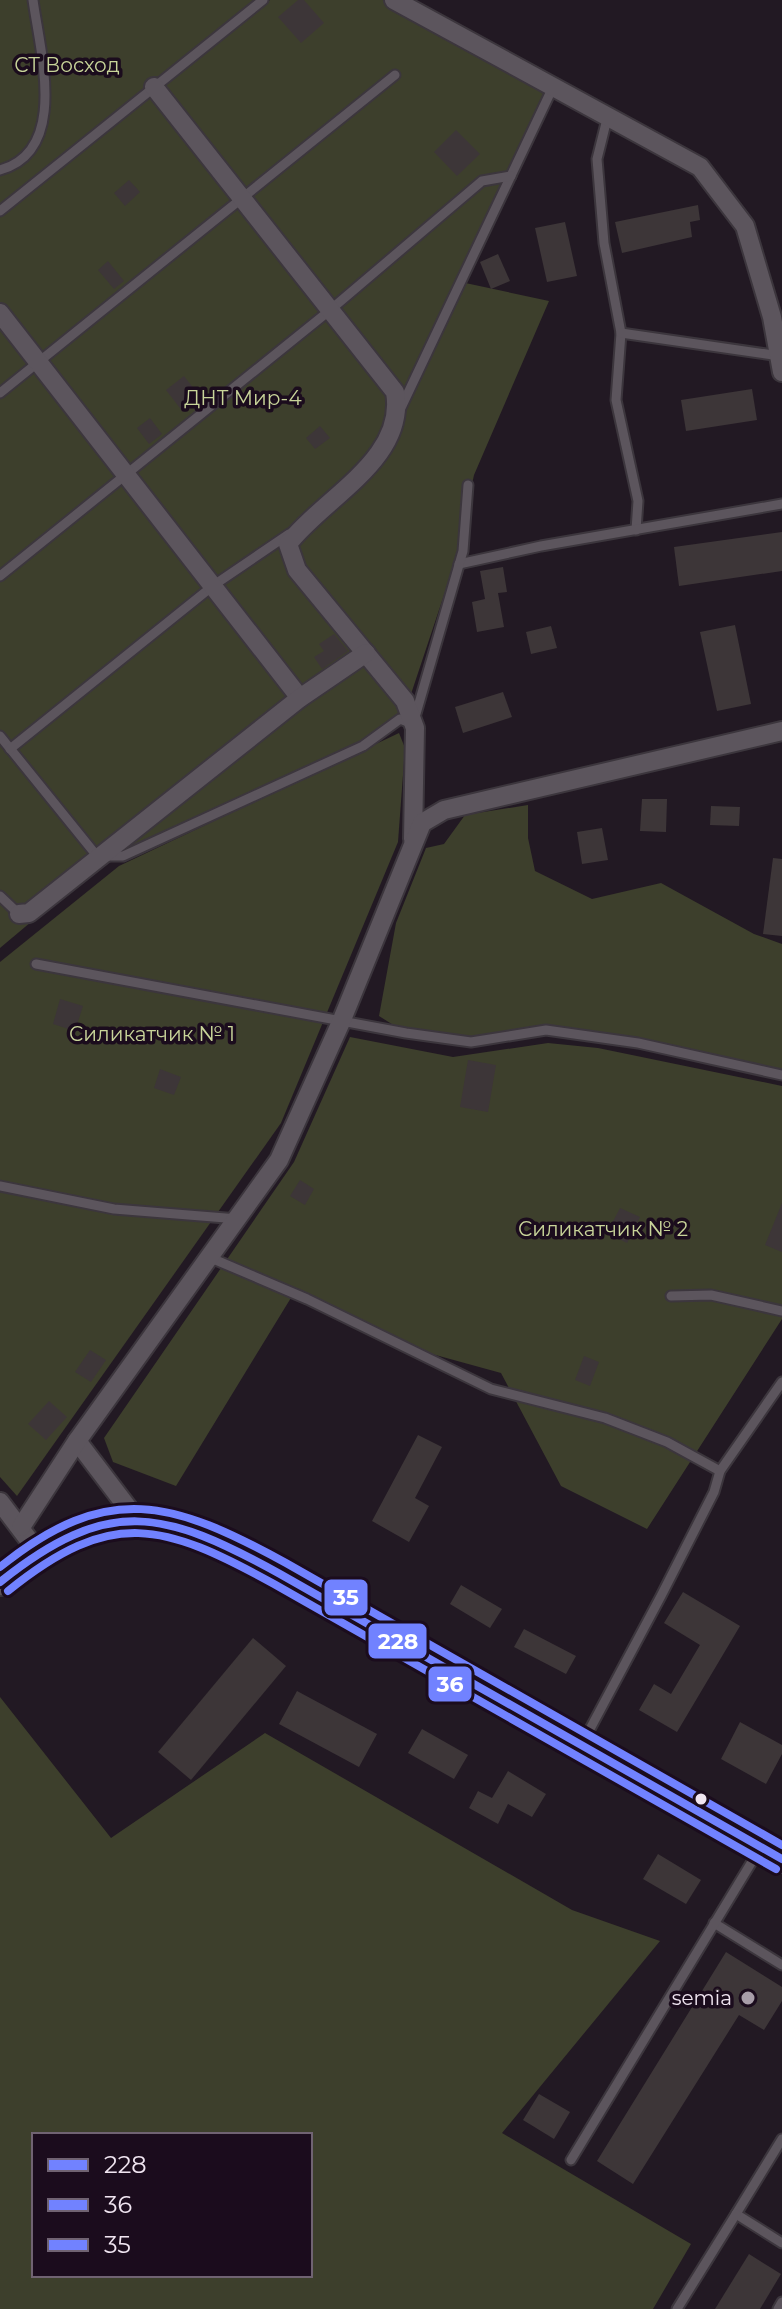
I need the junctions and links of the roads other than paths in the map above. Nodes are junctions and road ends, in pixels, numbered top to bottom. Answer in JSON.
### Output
{"nodes":[{"id":1,"x":33,"y":0,"type":"edge"},
{"id":2,"x":263,"y":0,"type":"edge"},
{"id":3,"x":394,"y":0,"type":"edge"},
{"id":4,"x":395,"y":75,"type":"dead end"},
{"id":5,"x":154,"y":87,"type":"junction"},
{"id":6,"x":553,"y":87,"type":"junction"},
{"id":7,"x":608,"y":115,"type":"junction"},
{"id":8,"x":0,"y":170,"type":"edge"},
{"id":9,"x":511,"y":176,"type":"junction"},
{"id":10,"x":240,"y":199,"type":"junction"},
{"id":11,"x":0,"y":211,"type":"edge"},
{"id":12,"x":329,"y":311,"type":"junction"},
{"id":13,"x":0,"y":313,"type":"edge"},
{"id":14,"x":621,"y":333,"type":"junction"},
{"id":15,"x":38,"y":362,"type":"junction"},
{"id":16,"x":781,"y":362,"type":"edge"},
{"id":17,"x":0,"y":393,"type":"edge"},
{"id":18,"x":399,"y":412,"type":"junction"},
{"id":19,"x":126,"y":475,"type":"junction"},
{"id":20,"x":468,"y":485,"type":"dead end"},
{"id":21,"x":782,"y":504,"type":"edge"},
{"id":22,"x":302,"y":525,"type":"junction"},
{"id":23,"x":636,"y":530,"type":"junction"},
{"id":24,"x":459,"y":564,"type":"junction"},
{"id":25,"x":0,"y":576,"type":"edge"},
{"id":26,"x":214,"y":585,"type":"junction"},
{"id":27,"x":366,"y":653,"type":"junction"},
{"id":28,"x":300,"y":698,"type":"junction"},
{"id":29,"x":413,"y":724,"type":"junction"},
{"id":30,"x":782,"y":731,"type":"edge"},
{"id":31,"x":0,"y":736,"type":"edge"},
{"id":32,"x":10,"y":749,"type":"junction"},
{"id":33,"x":413,"y":841,"type":"junction"},
{"id":34,"x":97,"y":856,"type":"junction"},
{"id":35,"x":0,"y":896,"type":"edge"},
{"id":36,"x":19,"y":914,"type":"joint"},
{"id":37,"x":36,"y":964,"type":"dead end"},
{"id":38,"x":341,"y":1022,"type":"junction"},
{"id":39,"x":782,"y":1075,"type":"edge"},
{"id":40,"x":0,"y":1186,"type":"edge"},
{"id":41,"x":238,"y":1219,"type":"junction"},
{"id":42,"x":211,"y":1258,"type":"junction"},
{"id":43,"x":671,"y":1296,"type":"dead end"},
{"id":44,"x":782,"y":1311,"type":"edge"},
{"id":45,"x":782,"y":1382,"type":"edge"},
{"id":46,"x":77,"y":1441,"type":"junction"},
{"id":47,"x":720,"y":1471,"type":"junction"},
{"id":48,"x":0,"y":1502,"type":"edge"},
{"id":49,"x":137,"y":1520,"type":"junction"},
{"id":50,"x":21,"y":1527,"type":"junction"},
{"id":51,"x":38,"y":1552,"type":"junction"},
{"id":52,"x":0,"y":1582,"type":"edge"},
{"id":53,"x":582,"y":1744,"type":"junction"},
{"id":54,"x":771,"y":1853,"type":"edge"},
{"id":55,"x":714,"y":1923,"type":"junction"},
{"id":56,"x":782,"y":1965,"type":"edge"},
{"id":57,"x":782,"y":2139,"type":"edge"},
{"id":58,"x":571,"y":2160,"type":"dead end"},
{"id":59,"x":736,"y":2214,"type":"junction"},
{"id":60,"x":782,"y":2243,"type":"edge"},
{"id":61,"x":782,"y":2302,"type":"edge"},
{"id":62,"x":677,"y":2309,"type":"edge"},
{"id":63,"x":778,"y":2309,"type":"edge"}],
"edges":[{"from":1,"to":8,"type":"lane"},
{"from":2,"to":5,"type":"lane"},
{"from":3,"to":6,"type":"street"},
{"from":4,"to":10,"type":"lane"},
{"from":5,"to":10,"type":"street"},
{"from":5,"to":11,"type":"lane"},
{"from":6,"to":7,"type":"street"},
{"from":6,"to":9,"type":"lane"},
{"from":7,"to":14,"type":"lane"},
{"from":7,"to":16,"type":"street"},
{"from":9,"to":12,"type":"lane"},
{"from":9,"to":18,"type":"lane"},
{"from":10,"to":12,"type":"street"},
{"from":10,"to":15,"type":"lane"},
{"from":12,"to":18,"type":"street"},
{"from":12,"to":19,"type":"lane"},
{"from":13,"to":15,"type":"street"},
{"from":14,"to":16,"type":"lane"},
{"from":14,"to":23,"type":"lane"},
{"from":15,"to":17,"type":"lane"},
{"from":15,"to":19,"type":"street"},
{"from":18,"to":22,"type":"street"},
{"from":19,"to":25,"type":"lane"},
{"from":19,"to":26,"type":"street"},
{"from":20,"to":24,"type":"lane"},
{"from":21,"to":23,"type":"lane"},
{"from":22,"to":26,"type":"lane"},
{"from":22,"to":27,"type":"street"},
{"from":23,"to":24,"type":"lane"},
{"from":24,"to":29,"type":"lane"},
{"from":26,"to":28,"type":"street"},
{"from":26,"to":32,"type":"lane"},
{"from":27,"to":28,"type":"street"},
{"from":27,"to":29,"type":"street"},
{"from":28,"to":34,"type":"street"},
{"from":29,"to":33,"type":"street"},
{"from":29,"to":34,"type":"lane"},
{"from":30,"to":33,"type":"street"},
{"from":31,"to":32,"type":"lane"},
{"from":32,"to":34,"type":"lane"},
{"from":33,"to":38,"type":"street"},
{"from":34,"to":36,"type":"street"},
{"from":35,"to":36,"type":"lane"},
{"from":37,"to":38,"type":"lane"},
{"from":38,"to":39,"type":"lane"},
{"from":38,"to":41,"type":"street"},
{"from":40,"to":41,"type":"lane"},
{"from":41,"to":42,"type":"street"},
{"from":42,"to":46,"type":"street"},
{"from":42,"to":47,"type":"lane"},
{"from":43,"to":44,"type":"lane"},
{"from":45,"to":47,"type":"lane"},
{"from":46,"to":49,"type":"street"},
{"from":46,"to":50,"type":"street"},
{"from":47,"to":53,"type":"lane"},
{"from":48,"to":50,"type":"street"},
{"from":49,"to":51,"type":"main road"},
{"from":49,"to":53,"type":"main road"},
{"from":50,"to":51,"type":"street"},
{"from":51,"to":52,"type":"main road"},
{"from":53,"to":54,"type":"main road"},
{"from":54,"to":55,"type":"lane"},
{"from":55,"to":56,"type":"lane"},
{"from":55,"to":58,"type":"lane"},
{"from":57,"to":59,"type":"lane"},
{"from":59,"to":60,"type":"lane"},
{"from":59,"to":62,"type":"lane"},
{"from":61,"to":63,"type":"lane"}]}
